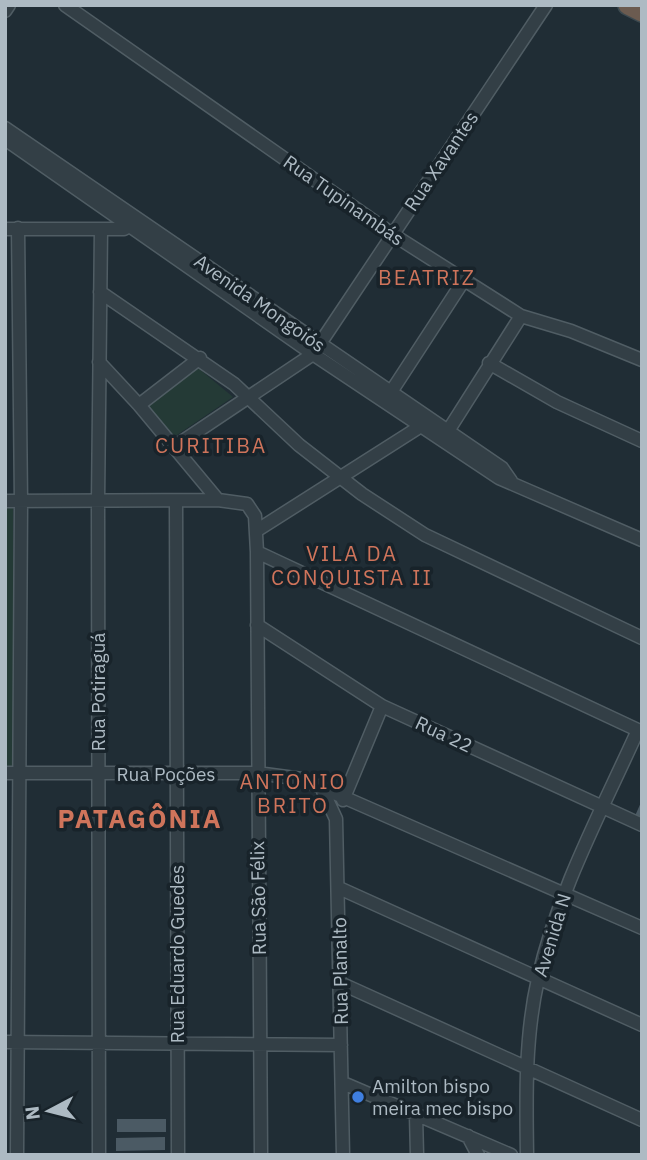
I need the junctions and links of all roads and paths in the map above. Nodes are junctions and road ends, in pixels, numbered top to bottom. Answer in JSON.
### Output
{"nodes":[{"id":1,"x":9,"y":5,"type":"edge"},
{"id":2,"x":65,"y":5,"type":"edge"},
{"id":3,"x":546,"y":5,"type":"edge"},
{"id":4,"x":628,"y":5,"type":"edge"},
{"id":5,"x":5,"y":11,"type":"edge"},
{"id":6,"x":642,"y":12,"type":"edge"},
{"id":7,"x":5,"y":128,"type":"edge"},
{"id":8,"x":5,"y":139,"type":"edge"},
{"id":9,"x":136,"y":222,"type":"junction"},
{"id":10,"x":11,"y":229,"type":"edge"},
{"id":11,"x":101,"y":229,"type":"junction"},
{"id":12,"x":392,"y":233,"type":"junction"},
{"id":13,"x":464,"y":280,"type":"junction"},
{"id":14,"x":100,"y":292,"type":"junction"},
{"id":15,"x":521,"y":316,"type":"junction"},
{"id":16,"x":316,"y":349,"type":"junction"},
{"id":17,"x":200,"y":359,"type":"junction"},
{"id":18,"x":642,"y":360,"type":"edge"},
{"id":19,"x":99,"y":362,"type":"junction"},
{"id":20,"x":489,"y":363,"type":"junction"},
{"id":21,"x":391,"y":392,"type":"junction"},
{"id":22,"x":251,"y":398,"type":"junction"},
{"id":23,"x":139,"y":405,"type":"junction"},
{"id":24,"x":421,"y":426,"type":"junction"},
{"id":25,"x":448,"y":431,"type":"junction"},
{"id":26,"x":642,"y":441,"type":"edge"},
{"id":27,"x":174,"y":447,"type":"junction"},
{"id":28,"x":339,"y":476,"type":"junction"},
{"id":29,"x":511,"y":481,"type":"junction"},
{"id":30,"x":218,"y":500,"type":"junction"},
{"id":31,"x":5,"y":501,"type":"edge"},
{"id":32,"x":21,"y":501,"type":"junction"},
{"id":33,"x":176,"y":501,"type":"junction"},
{"id":34,"x":98,"y":502,"type":"junction"},
{"id":35,"x":256,"y":531,"type":"junction"},
{"id":36,"x":642,"y":540,"type":"edge"},
{"id":37,"x":257,"y":552,"type":"junction"},
{"id":38,"x":257,"y":625,"type":"junction"},
{"id":39,"x":642,"y":638,"type":"edge"},
{"id":40,"x":382,"y":706,"type":"junction"},
{"id":41,"x":640,"y":731,"type":"edge"},
{"id":42,"x":5,"y":773,"type":"edge"},
{"id":43,"x":20,"y":773,"type":"junction"},
{"id":44,"x":98,"y":773,"type":"junction"},
{"id":45,"x":257,"y":774,"type":"junction"},
{"id":46,"x":176,"y":775,"type":"junction"},
{"id":47,"x":322,"y":790,"type":"junction"},
{"id":48,"x":343,"y":800,"type":"junction"},
{"id":49,"x":603,"y":807,"type":"junction"},
{"id":50,"x":642,"y":825,"type":"edge"},
{"id":51,"x":339,"y":888,"type":"junction"},
{"id":52,"x":563,"y":893,"type":"junction"},
{"id":53,"x":642,"y":928,"type":"edge"},
{"id":54,"x":538,"y":978,"type":"junction"},
{"id":55,"x":341,"y":983,"type":"junction"},
{"id":56,"x":642,"y":1025,"type":"edge"},
{"id":57,"x":11,"y":1042,"type":"edge"},
{"id":58,"x":99,"y":1043,"type":"junction"},
{"id":59,"x":178,"y":1043,"type":"junction"},
{"id":60,"x":259,"y":1044,"type":"junction"},
{"id":61,"x":341,"y":1045,"type":"junction"},
{"id":62,"x":526,"y":1067,"type":"junction"},
{"id":63,"x":343,"y":1083,"type":"junction"},
{"id":64,"x":416,"y":1115,"type":"junction"},
{"id":65,"x":642,"y":1120,"type":"edge"},
{"id":66,"x":468,"y":1136,"type":"junction"},
{"id":67,"x":502,"y":1153,"type":"edge"},
{"id":68,"x":17,"y":1155,"type":"edge"},
{"id":69,"x":99,"y":1155,"type":"edge"},
{"id":70,"x":178,"y":1155,"type":"edge"},
{"id":71,"x":261,"y":1155,"type":"edge"},
{"id":72,"x":343,"y":1155,"type":"edge"},
{"id":73,"x":417,"y":1155,"type":"edge"},
{"id":74,"x":478,"y":1155,"type":"edge"},
{"id":75,"x":527,"y":1155,"type":"edge"}],
"edges":[{"from":1,"to":5,"type":"street"},
{"from":2,"to":12,"type":"street","name":"Rua Tupinambás"},
{"from":3,"to":12,"type":"street","name":"Rua Xavantes"},
{"from":4,"to":6,"type":"highway"},
{"from":7,"to":9,"type":"street","name":"Avenida Mongoiós"},
{"from":8,"to":9,"type":"street","name":"Avenida Mongoiós"},
{"from":9,"to":11,"type":"street"},
{"from":9,"to":16,"type":"street","name":"Avenida Mongoiós"},
{"from":10,"to":11,"type":"street"},
{"from":10,"to":32,"type":"street"},
{"from":11,"to":14,"type":"street","name":"Rua Potiraguá"},
{"from":12,"to":13,"type":"street","name":"Rua Tupinambás"},
{"from":12,"to":16,"type":"street","name":"Rua Xavantes"},
{"from":13,"to":15,"type":"street","name":"Rua Tupinambás"},
{"from":13,"to":21,"type":"street"},
{"from":14,"to":17,"type":"street"},
{"from":14,"to":19,"type":"street","name":"Rua Potiraguá"},
{"from":15,"to":18,"type":"street","name":"Rua Tupinambás"},
{"from":15,"to":20,"type":"street"},
{"from":16,"to":21,"type":"street","name":"Avenida Mongoiós"},
{"from":16,"to":22,"type":"street","name":"Rua Xavantes"},
{"from":16,"to":24,"type":"street","name":"Avenida Mongoiós"},
{"from":17,"to":22,"type":"street"},
{"from":17,"to":23,"type":"street"},
{"from":19,"to":23,"type":"street"},
{"from":19,"to":34,"type":"street","name":"Rua Potiraguá"},
{"from":20,"to":25,"type":"street"},
{"from":20,"to":26,"type":"street"},
{"from":21,"to":25,"type":"street","name":"Avenida Mongoiós"},
{"from":22,"to":27,"type":"street","name":"Rua Xavantes"},
{"from":22,"to":28,"type":"street"},
{"from":23,"to":27,"type":"street"},
{"from":24,"to":28,"type":"street"},
{"from":24,"to":29,"type":"street","name":"Avenida Mongoiós"},
{"from":25,"to":29,"type":"street","name":"Avenida Mongoiós"},
{"from":27,"to":30,"type":"street"},
{"from":28,"to":35,"type":"street"},
{"from":28,"to":39,"type":"street"},
{"from":29,"to":36,"type":"street","name":"Avenida Mongoiós"},
{"from":30,"to":33,"type":"street"},
{"from":30,"to":35,"type":"street","name":"Rua São Félix"},
{"from":31,"to":32,"type":"street"},
{"from":32,"to":34,"type":"street"},
{"from":32,"to":43,"type":"street"},
{"from":33,"to":34,"type":"street"},
{"from":33,"to":46,"type":"street","name":"Rua Eduardo Guedes"},
{"from":34,"to":44,"type":"street","name":"Rua Potiraguá"},
{"from":35,"to":37,"type":"street","name":"Rua São Félix"},
{"from":37,"to":38,"type":"street","name":"Rua São Félix"},
{"from":37,"to":41,"type":"street"},
{"from":38,"to":40,"type":"street","name":"Rua 22"},
{"from":38,"to":45,"type":"street","name":"Rua São Félix"},
{"from":40,"to":48,"type":"street"},
{"from":40,"to":49,"type":"street","name":"Rua 22"},
{"from":41,"to":49,"type":"street","name":"Avenida N"},
{"from":42,"to":43,"type":"street","name":"Rua Poções"},
{"from":43,"to":44,"type":"street","name":"Rua Poções"},
{"from":43,"to":57,"type":"street"},
{"from":44,"to":46,"type":"street","name":"Rua Poções"},
{"from":44,"to":58,"type":"street","name":"Rua Potiraguá"},
{"from":45,"to":46,"type":"street","name":"Rua Poções"},
{"from":45,"to":47,"type":"street","name":"Rua Poções"},
{"from":45,"to":60,"type":"street","name":"Rua São Félix"},
{"from":46,"to":59,"type":"street","name":"Rua Eduardo Guedes"},
{"from":47,"to":48,"type":"street","name":"Rua Poções"},
{"from":47,"to":51,"type":"street","name":"Rua Planalto"},
{"from":48,"to":52,"type":"street","name":"Rua Poções"},
{"from":49,"to":50,"type":"street","name":"Rua 22"},
{"from":49,"to":52,"type":"street","name":"Avenida N"},
{"from":51,"to":54,"type":"street"},
{"from":51,"to":55,"type":"street","name":"Rua Planalto"},
{"from":52,"to":53,"type":"street","name":"Rua Poções"},
{"from":52,"to":54,"type":"street","name":"Avenida N"},
{"from":54,"to":56,"type":"street"},
{"from":54,"to":62,"type":"street","name":"Avenida N"},
{"from":55,"to":61,"type":"street","name":"Rua Planalto"},
{"from":55,"to":62,"type":"street"},
{"from":57,"to":58,"type":"street"},
{"from":57,"to":68,"type":"street"},
{"from":58,"to":59,"type":"street"},
{"from":58,"to":69,"type":"street","name":"Rua Potiraguá"},
{"from":59,"to":60,"type":"street"},
{"from":59,"to":70,"type":"street","name":"Rua Eduardo Guedes"},
{"from":60,"to":61,"type":"street"},
{"from":60,"to":71,"type":"street","name":"Rua São Félix"},
{"from":61,"to":63,"type":"street","name":"Rua Planalto"},
{"from":62,"to":65,"type":"street"},
{"from":62,"to":75,"type":"street","name":"Avenida N"},
{"from":63,"to":64,"type":"street"},
{"from":63,"to":72,"type":"street","name":"Rua Planalto"},
{"from":64,"to":66,"type":"street"},
{"from":64,"to":73,"type":"street"},
{"from":66,"to":67,"type":"street"},
{"from":66,"to":74,"type":"street"}]}
